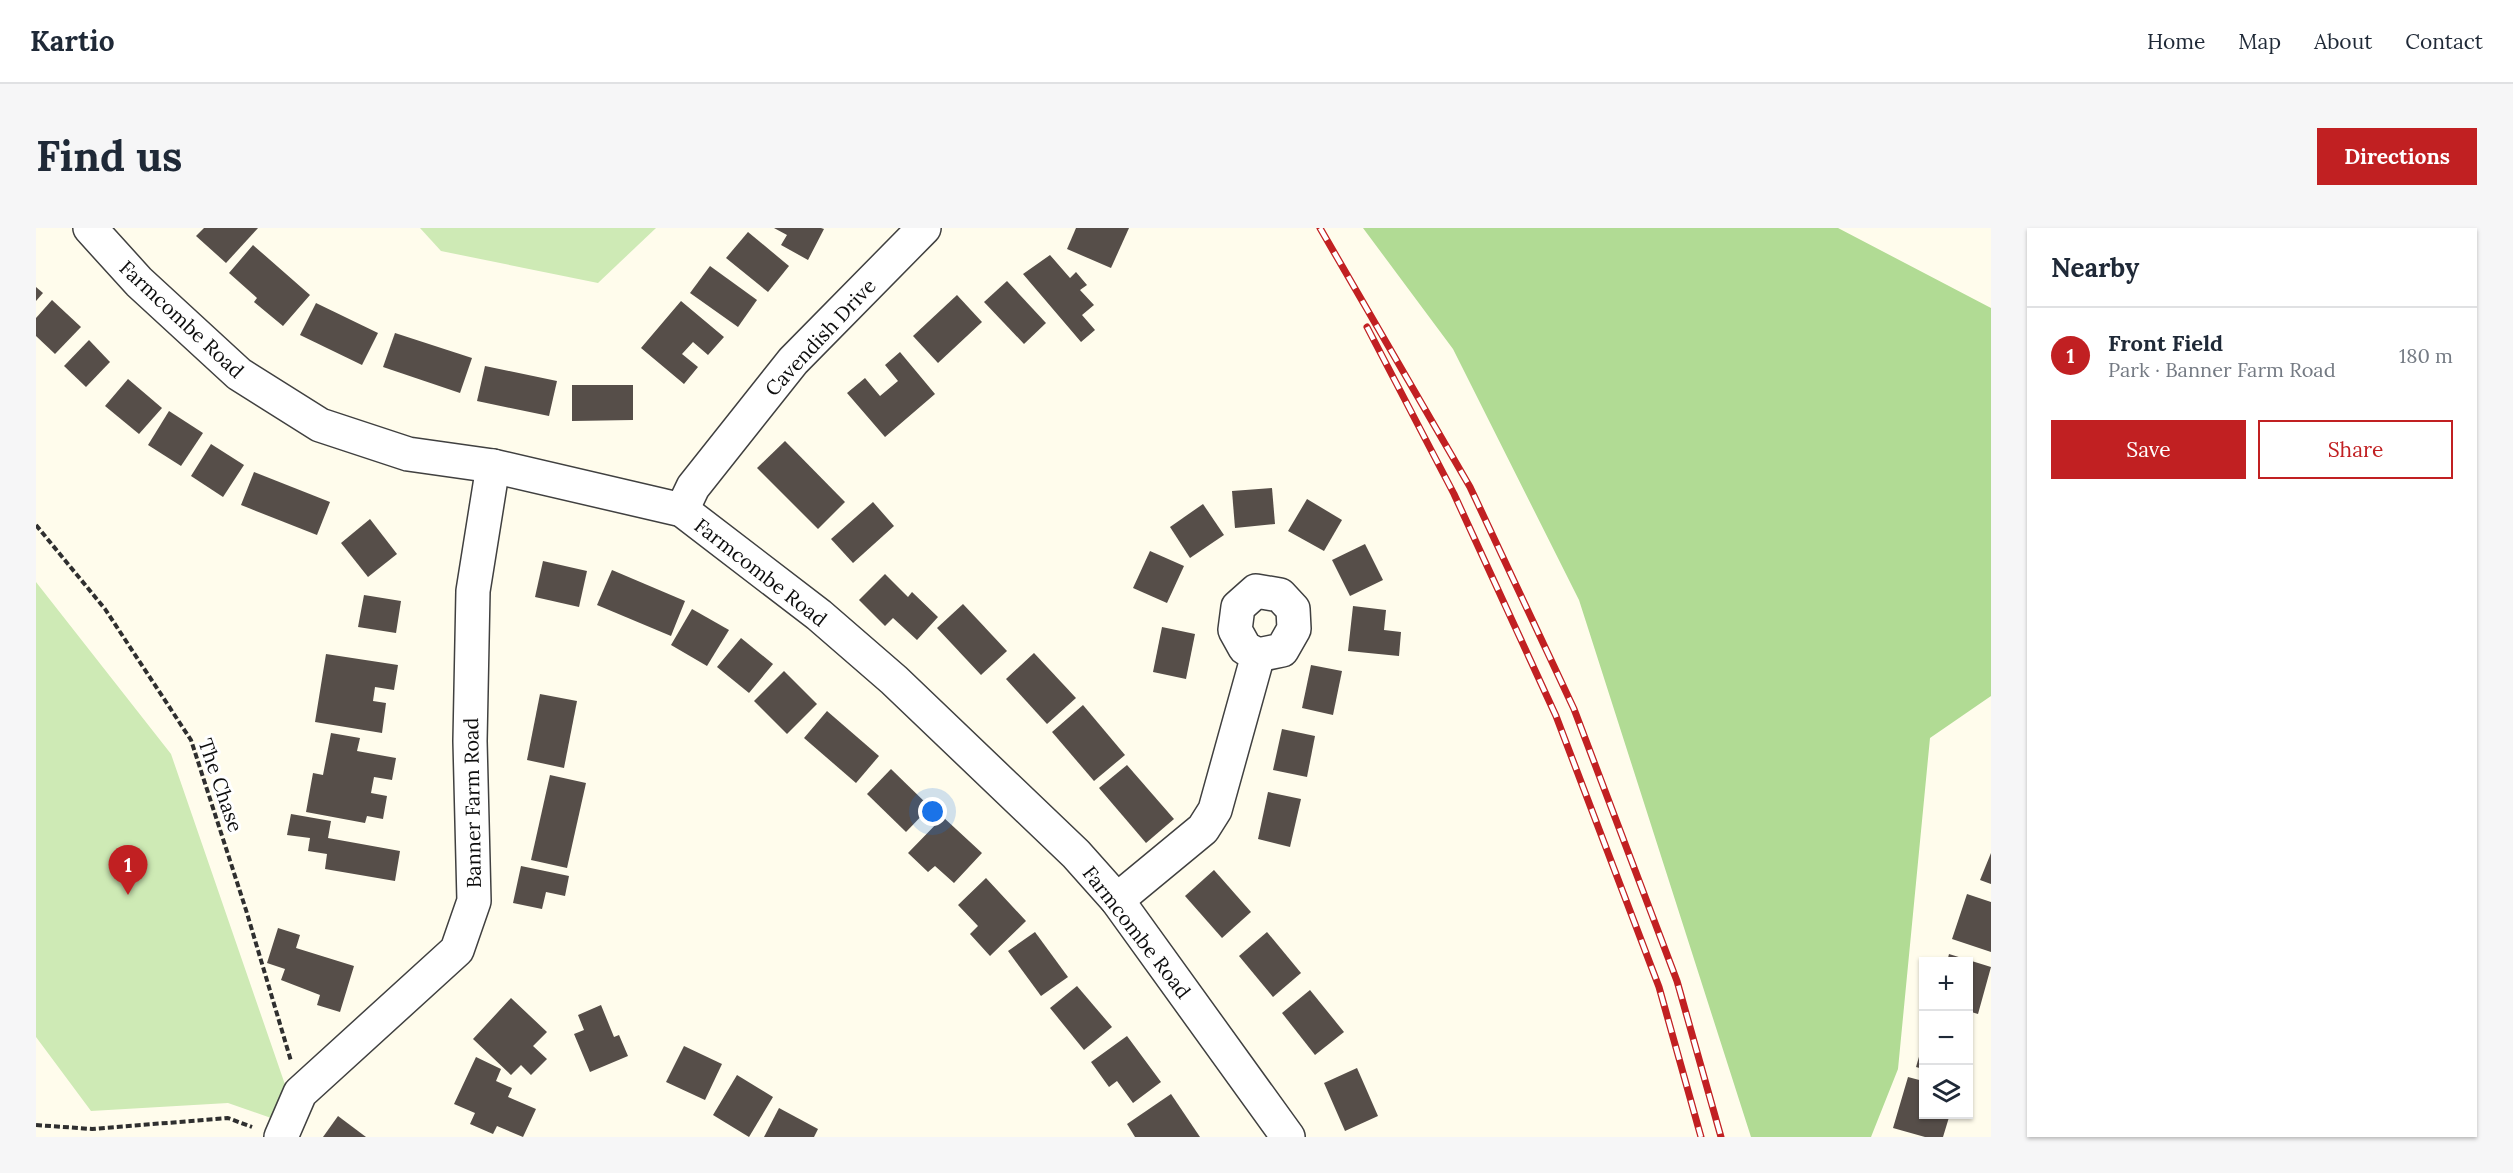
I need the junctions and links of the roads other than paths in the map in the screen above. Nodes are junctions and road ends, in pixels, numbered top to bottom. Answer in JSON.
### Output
{"nodes":[{"id":1,"x":90,"y":228,"type":"edge"},
{"id":2,"x":924,"y":228,"type":"edge"},
{"id":3,"x":493,"y":466,"type":"junction"},
{"id":4,"x":682,"y":510,"type":"junction"},
{"id":5,"x":1258,"y":655,"type":"dead end"},
{"id":6,"x":1117,"y":900,"type":"junction"},
{"id":7,"x":269,"y":1133,"type":"edge"},
{"id":8,"x":1288,"y":1137,"type":"edge"}],
"edges":[{"from":1,"to":3,"type":"street","name":"Farmcombe Road"},
{"from":2,"to":4,"type":"street","name":"Cavendish Drive"},
{"from":3,"to":4,"type":"street","name":"Farmcombe Road"},
{"from":3,"to":7,"type":"street","name":"Banner Farm Road"},
{"from":4,"to":6,"type":"street","name":"Farmcombe Road"},
{"from":5,"to":6,"type":"street"},
{"from":6,"to":8,"type":"street","name":"Farmcombe Road"}]}
